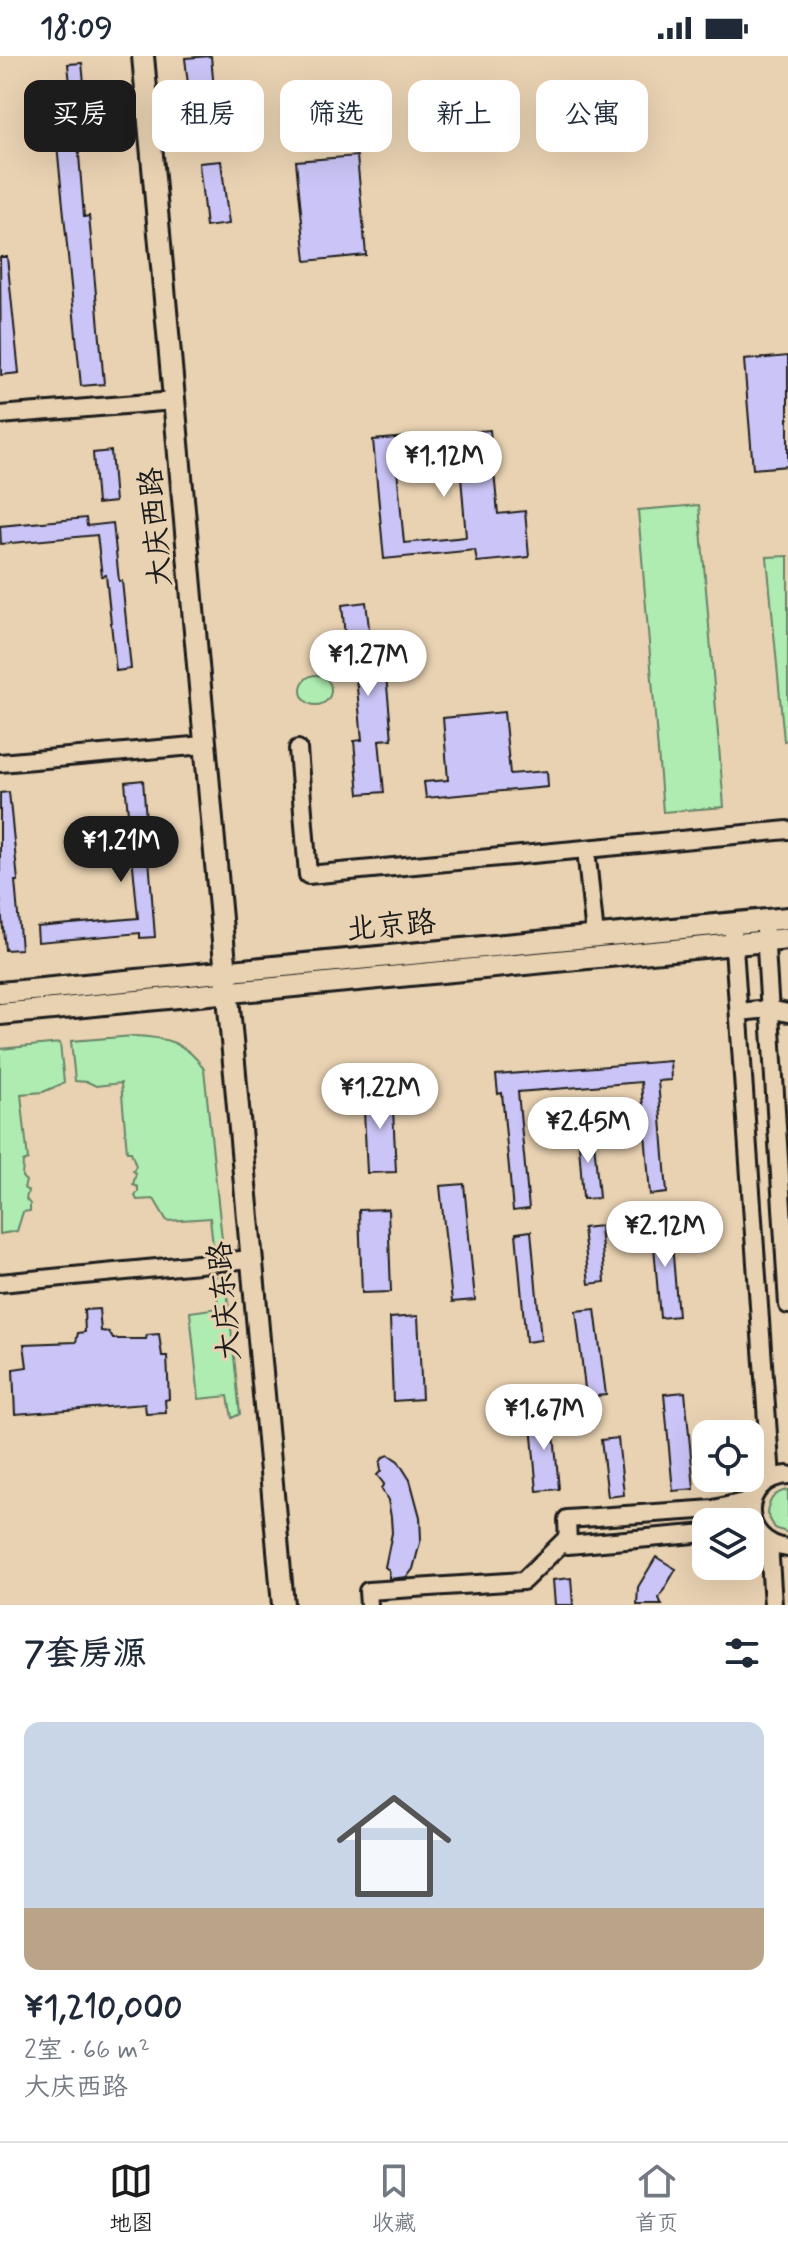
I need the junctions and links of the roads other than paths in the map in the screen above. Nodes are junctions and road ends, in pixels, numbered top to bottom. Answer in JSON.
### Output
{"nodes":[{"id":1,"x":143,"y":56,"type":"edge"},
{"id":2,"x":174,"y":401,"type":"junction"},
{"id":3,"x":0,"y":415,"type":"edge"},
{"id":4,"x":204,"y":745,"type":"junction"},
{"id":5,"x":298,"y":749,"type":"dead end"},
{"id":6,"x":0,"y":763,"type":"edge"},
{"id":7,"x":788,"y":830,"type":"edge"},
{"id":8,"x":586,"y":849,"type":"junction"},
{"id":9,"x":788,"y":918,"type":"edge"},
{"id":10,"x":764,"y":920,"type":"junction"},
{"id":11,"x":733,"y":923,"type":"junction"},
{"id":12,"x":595,"y":936,"type":"junction"},
{"id":13,"x":788,"y":939,"type":"edge"},
{"id":14,"x":765,"y":941,"type":"junction"},
{"id":15,"x":734,"y":944,"type":"junction"},
{"id":16,"x":224,"y":971,"type":"junction"},
{"id":17,"x":226,"y":992,"type":"junction"},
{"id":18,"x":0,"y":993,"type":"edge"},
{"id":19,"x":769,"y":1009,"type":"junction"},
{"id":20,"x":739,"y":1012,"type":"junction"},
{"id":21,"x":788,"y":1013,"type":"edge"},
{"id":22,"x":0,"y":1014,"type":"edge"},
{"id":23,"x":251,"y":1259,"type":"junction"},
{"id":24,"x":0,"y":1283,"type":"edge"},
{"id":25,"x":788,"y":1305,"type":"edge"},
{"id":26,"x":788,"y":1475,"type":"edge"},
{"id":27,"x":771,"y":1478,"type":"junction"},
{"id":28,"x":752,"y":1500,"type":"junction"},
{"id":29,"x":751,"y":1508,"type":"edge"},
{"id":30,"x":692,"y":1534,"type":"edge"},
{"id":31,"x":568,"y":1537,"type":"junction"},
{"id":32,"x":764,"y":1539,"type":"edge"},
{"id":33,"x":769,"y":1543,"type":"junction"},
{"id":34,"x":788,"y":1548,"type":"edge"},
{"id":35,"x":283,"y":1605,"type":"edge"},
{"id":36,"x":369,"y":1605,"type":"edge"},
{"id":37,"x":773,"y":1605,"type":"edge"}],
"edges":[{"from":1,"to":2,"type":"main road","name":"大庆西路"},
{"from":2,"to":3,"type":"street"},
{"from":2,"to":4,"type":"main road","name":"大庆西路"},
{"from":4,"to":6,"type":"street"},
{"from":4,"to":16,"type":"main road","name":"大庆西路"},
{"from":5,"to":8,"type":"street"},
{"from":7,"to":8,"type":"street"},
{"from":8,"to":12,"type":"street"},
{"from":9,"to":10,"type":"main road","name":"北京路"},
{"from":10,"to":11,"type":"main road","name":"北京路"},
{"from":10,"to":14,"type":"street"},
{"from":11,"to":12,"type":"main road","name":"北京路"},
{"from":11,"to":15,"type":"street"},
{"from":12,"to":16,"type":"main road","name":"北京路"},
{"from":13,"to":14,"type":"main road","name":"北京路"},
{"from":14,"to":15,"type":"main road","name":"北京路"},
{"from":14,"to":19,"type":"street"},
{"from":15,"to":17,"type":"main road","name":"北京路"},
{"from":15,"to":20,"type":"street"},
{"from":16,"to":17,"type":"main road","name":"大庆西路"},
{"from":16,"to":18,"type":"main road","name":"北京路"},
{"from":17,"to":22,"type":"main road","name":"北京路"},
{"from":17,"to":23,"type":"main road","name":"大庆东路"},
{"from":19,"to":20,"type":"street"},
{"from":19,"to":21,"type":"street"},
{"from":19,"to":25,"type":"street"},
{"from":20,"to":27,"type":"street"},
{"from":23,"to":24,"type":"street"},
{"from":23,"to":35,"type":"main road","name":"大庆东路"},
{"from":26,"to":27,"type":"street"},
{"from":27,"to":28,"type":"street"},
{"from":28,"to":29,"type":"street"},
{"from":28,"to":31,"type":"street"},
{"from":30,"to":31,"type":"street"},
{"from":31,"to":36,"type":"street"},
{"from":32,"to":33,"type":"street"},
{"from":33,"to":34,"type":"street"},
{"from":33,"to":37,"type":"street"}]}
